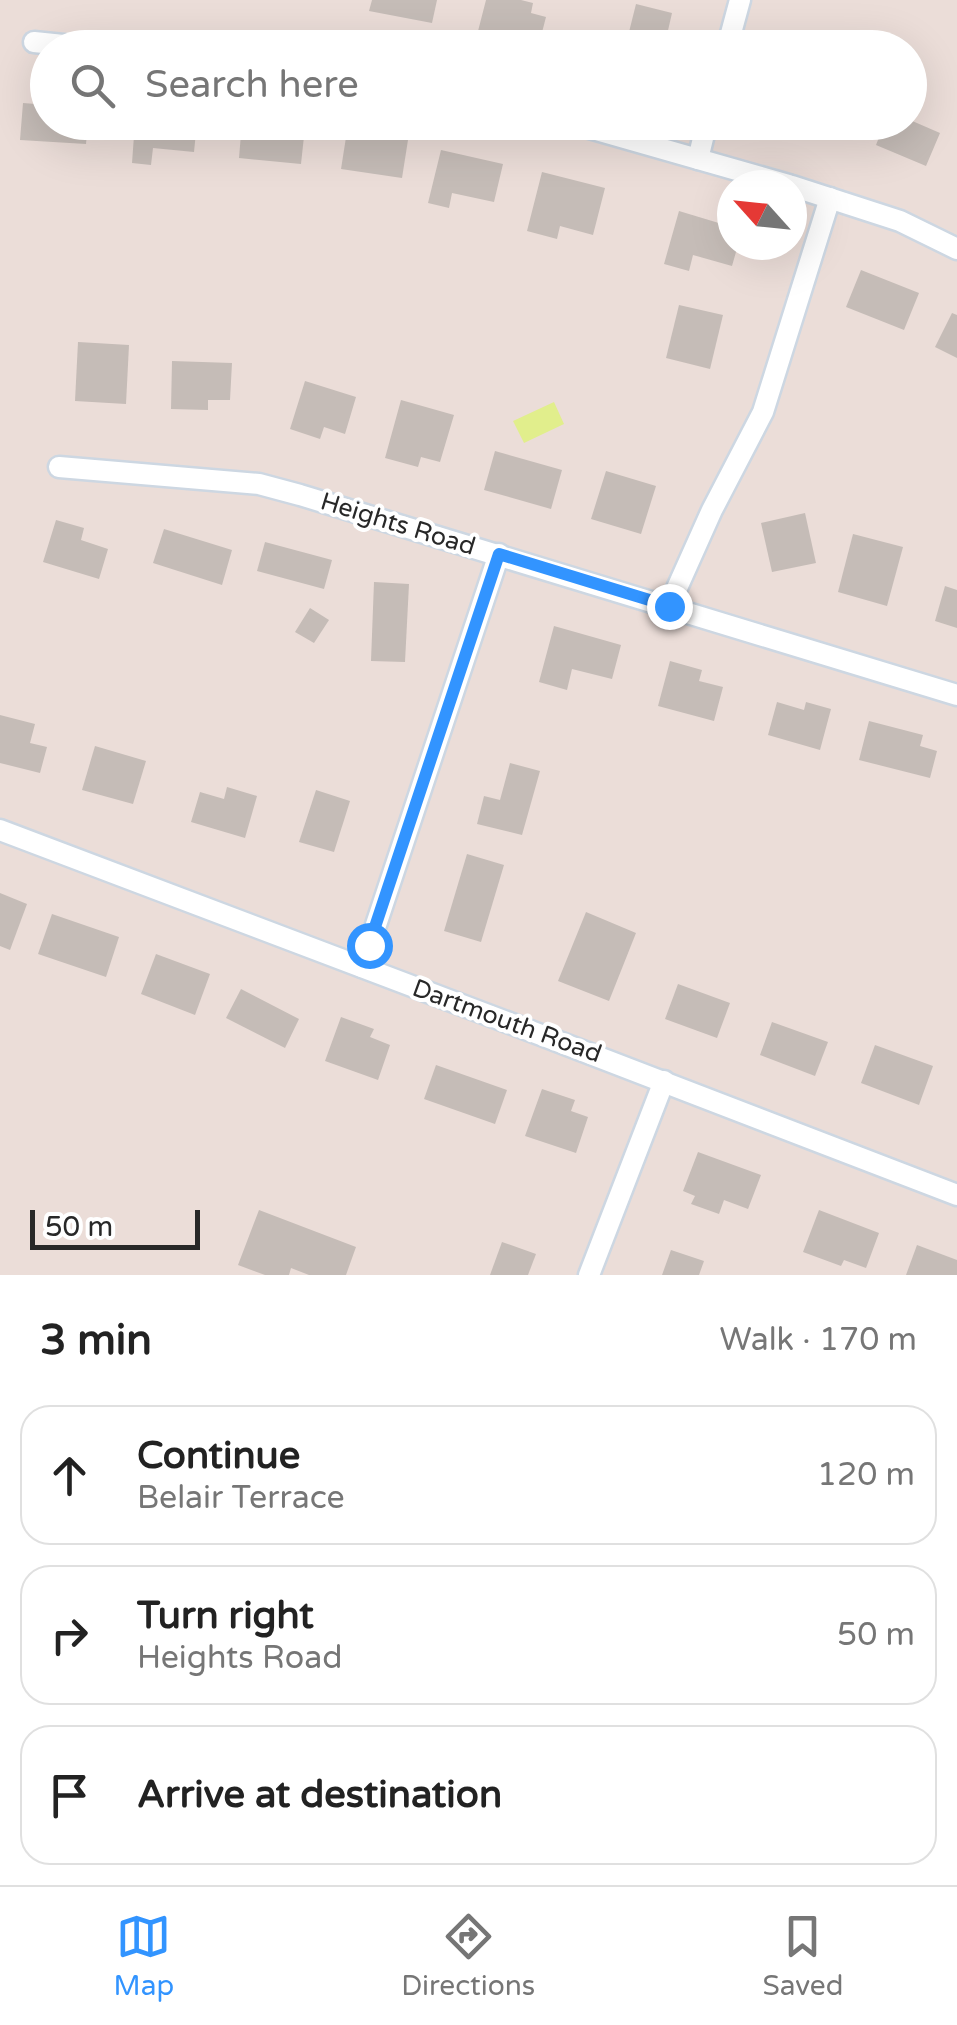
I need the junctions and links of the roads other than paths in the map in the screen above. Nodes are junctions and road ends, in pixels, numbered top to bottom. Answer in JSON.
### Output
{"nodes":[{"id":1,"x":740,"y":0,"type":"edge"},
{"id":2,"x":732,"y":30,"type":"edge"},
{"id":3,"x":631,"y":140,"type":"edge"},
{"id":4,"x":703,"y":140,"type":"edge"},
{"id":5,"x":698,"y":159,"type":"junction"},
{"id":6,"x":735,"y":170,"type":"edge"},
{"id":7,"x":807,"y":191,"type":"edge"},
{"id":8,"x":830,"y":198,"type":"junction"},
{"id":9,"x":957,"y":249,"type":"edge"},
{"id":10,"x":59,"y":467,"type":"dead end"},
{"id":11,"x":499,"y":554,"type":"junction"},
{"id":12,"x":669,"y":606,"type":"junction"},
{"id":13,"x":957,"y":696,"type":"edge"},
{"id":14,"x":0,"y":830,"type":"edge"},
{"id":15,"x":362,"y":967,"type":"junction"},
{"id":16,"x":664,"y":1081,"type":"junction"},
{"id":17,"x":957,"y":1195,"type":"edge"},
{"id":18,"x":589,"y":1275,"type":"edge"}],
"edges":[{"from":1,"to":2,"type":"street"},
{"from":3,"to":5,"type":"street"},
{"from":4,"to":5,"type":"street"},
{"from":5,"to":6,"type":"street"},
{"from":7,"to":8,"type":"street"},
{"from":8,"to":9,"type":"street"},
{"from":8,"to":12,"type":"street"},
{"from":10,"to":11,"type":"street","name":"Heights Road"},
{"from":11,"to":12,"type":"street","name":"Heights Road"},
{"from":11,"to":15,"type":"street"},
{"from":12,"to":13,"type":"street","name":"Heights Road"},
{"from":14,"to":15,"type":"street","name":"Dartmouth Road"},
{"from":15,"to":16,"type":"street","name":"Dartmouth Road"},
{"from":16,"to":17,"type":"street","name":"Dartmouth Road"},
{"from":16,"to":18,"type":"street"}]}
